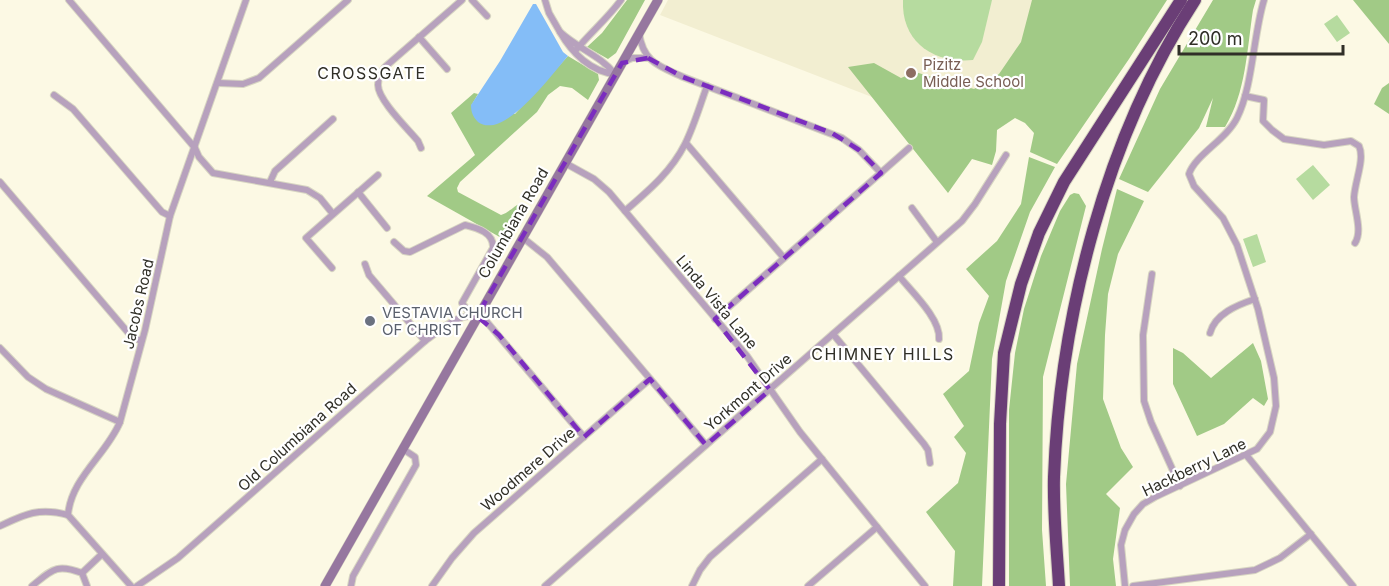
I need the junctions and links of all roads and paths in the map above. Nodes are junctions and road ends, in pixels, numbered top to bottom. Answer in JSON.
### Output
{"nodes":[{"id":1,"x":69,"y":0,"type":"edge"},
{"id":2,"x":246,"y":0,"type":"edge"},
{"id":3,"x":348,"y":0,"type":"edge"},
{"id":4,"x":462,"y":0,"type":"edge"},
{"id":5,"x":472,"y":0,"type":"edge"},
{"id":6,"x":545,"y":0,"type":"edge"},
{"id":7,"x":621,"y":0,"type":"edge"},
{"id":8,"x":658,"y":0,"type":"edge"},
{"id":9,"x":1181,"y":0,"type":"edge"},
{"id":10,"x":1195,"y":0,"type":"edge"},
{"id":11,"x":1264,"y":0,"type":"edge"},
{"id":12,"x":487,"y":16,"type":"dead end"},
{"id":13,"x":639,"y":33,"type":"junction"},
{"id":14,"x":419,"y":37,"type":"junction"},
{"id":15,"x":576,"y":50,"type":"junction"},
{"id":16,"x":648,"y":58,"type":"junction"},
{"id":17,"x":622,"y":63,"type":"junction"},
{"id":18,"x":447,"y":69,"type":"dead end"},
{"id":19,"x":615,"y":75,"type":"junction"},
{"id":20,"x":218,"y":83,"type":"junction"},
{"id":21,"x":707,"y":86,"type":"junction"},
{"id":22,"x":54,"y":95,"type":"dead end"},
{"id":23,"x":1245,"y":96,"type":"junction"},
{"id":24,"x":333,"y":119,"type":"dead end"},
{"id":25,"x":686,"y":143,"type":"junction"},
{"id":26,"x":195,"y":147,"type":"junction"},
{"id":27,"x":421,"y":148,"type":"dead end"},
{"id":28,"x":909,"y":148,"type":"dead end"},
{"id":29,"x":1006,"y":155,"type":"dead end"},
{"id":30,"x":565,"y":163,"type":"junction"},
{"id":31,"x":881,"y":173,"type":"junction"},
{"id":32,"x":378,"y":175,"type":"dead end"},
{"id":33,"x":0,"y":182,"type":"edge"},
{"id":34,"x":270,"y":182,"type":"junction"},
{"id":35,"x":358,"y":192,"type":"junction"},
{"id":36,"x":912,"y":208,"type":"dead end"},
{"id":37,"x":625,"y":212,"type":"junction"},
{"id":38,"x":333,"y":214,"type":"junction"},
{"id":39,"x":170,"y":216,"type":"junction"},
{"id":40,"x":387,"y":228,"type":"dead end"},
{"id":41,"x":522,"y":237,"type":"junction"},
{"id":42,"x":394,"y":242,"type":"dead end"},
{"id":43,"x":937,"y":242,"type":"junction"},
{"id":44,"x":1355,"y":243,"type":"dead end"},
{"id":45,"x":784,"y":258,"type":"junction"},
{"id":46,"x":365,"y":264,"type":"dead end"},
{"id":47,"x":332,"y":268,"type":"dead end"},
{"id":48,"x":1152,"y":274,"type":"dead end"},
{"id":49,"x":899,"y":276,"type":"junction"},
{"id":50,"x":1255,"y":299,"type":"junction"},
{"id":51,"x":477,"y":316,"type":"junction"},
{"id":52,"x":715,"y":319,"type":"junction"},
{"id":53,"x":1210,"y":333,"type":"dead end"},
{"id":54,"x":833,"y":334,"type":"junction"},
{"id":55,"x":939,"y":339,"type":"dead end"},
{"id":56,"x":141,"y":341,"type":"junction"},
{"id":57,"x":425,"y":341,"type":"junction"},
{"id":58,"x":0,"y":348,"type":"edge"},
{"id":59,"x":650,"y":379,"type":"junction"},
{"id":60,"x":770,"y":390,"type":"junction"},
{"id":61,"x":120,"y":422,"type":"junction"},
{"id":62,"x":584,"y":437,"type":"junction"},
{"id":63,"x":706,"y":445,"type":"junction"},
{"id":64,"x":403,"y":449,"type":"junction"},
{"id":65,"x":1247,"y":456,"type":"junction"},
{"id":66,"x":822,"y":459,"type":"junction"},
{"id":67,"x":930,"y":463,"type":"dead end"},
{"id":68,"x":1180,"y":486,"type":"junction"},
{"id":69,"x":68,"y":515,"type":"junction"},
{"id":70,"x":0,"y":526,"type":"edge"},
{"id":71,"x":877,"y":527,"type":"junction"},
{"id":72,"x":1311,"y":534,"type":"junction"},
{"id":73,"x":102,"y":554,"type":"junction"},
{"id":74,"x":82,"y":573,"type":"junction"},
{"id":75,"x":32,"y":586,"type":"edge"},
{"id":76,"x":87,"y":586,"type":"edge"},
{"id":77,"x":131,"y":586,"type":"edge"},
{"id":78,"x":137,"y":586,"type":"edge"},
{"id":79,"x":325,"y":586,"type":"edge"},
{"id":80,"x":351,"y":586,"type":"edge"},
{"id":81,"x":432,"y":586,"type":"edge"},
{"id":82,"x":545,"y":586,"type":"edge"},
{"id":83,"x":692,"y":586,"type":"edge"},
{"id":84,"x":810,"y":586,"type":"edge"},
{"id":85,"x":926,"y":586,"type":"edge"},
{"id":86,"x":999,"y":586,"type":"edge"},
{"id":87,"x":1059,"y":586,"type":"edge"},
{"id":88,"x":1125,"y":586,"type":"edge"},
{"id":89,"x":1133,"y":586,"type":"edge"},
{"id":90,"x":1353,"y":586,"type":"edge"}],
"edges":[{"from":1,"to":26,"type":"street"},
{"from":2,"to":20,"type":"street","name":"Jacobs Road"},
{"from":3,"to":20,"type":"street"},
{"from":4,"to":14,"type":"street"},
{"from":5,"to":12,"type":"street"},
{"from":6,"to":15,"type":"street"},
{"from":7,"to":15,"type":"street"},
{"from":8,"to":13,"type":"main road","name":"Columbiana Road"},
{"from":9,"to":86,"type":"highway"},
{"from":10,"to":87,"type":"highway"},
{"from":11,"to":23,"type":"street","name":"Hackberry Lane"},
{"from":13,"to":16,"type":"street"},
{"from":13,"to":17,"type":"main road","name":"Columbiana Road"},
{"from":14,"to":18,"type":"street"},
{"from":14,"to":27,"type":"street"},
{"from":15,"to":19,"type":"street"},
{"from":16,"to":17,"type":"street"},
{"from":16,"to":21,"type":"street"},
{"from":17,"to":19,"type":"main road","name":"Columbiana Road"},
{"from":19,"to":30,"type":"main road","name":"Columbiana Road"},
{"from":20,"to":26,"type":"street","name":"Jacobs Road"},
{"from":21,"to":25,"type":"street"},
{"from":21,"to":31,"type":"street"},
{"from":22,"to":39,"type":"street"},
{"from":23,"to":44,"type":"street"},
{"from":23,"to":50,"type":"street","name":"Hackberry Lane"},
{"from":24,"to":34,"type":"street"},
{"from":25,"to":37,"type":"street"},
{"from":25,"to":45,"type":"street"},
{"from":26,"to":34,"type":"street"},
{"from":26,"to":39,"type":"street","name":"Jacobs Road"},
{"from":28,"to":31,"type":"street"},
{"from":29,"to":43,"type":"street","name":"Yorkmont Drive"},
{"from":30,"to":37,"type":"street","name":"Linda Vista Lane"},
{"from":30,"to":41,"type":"main road","name":"Columbiana Road"},
{"from":31,"to":45,"type":"street"},
{"from":32,"to":35,"type":"street"},
{"from":33,"to":56,"type":"street"},
{"from":34,"to":38,"type":"street"},
{"from":35,"to":38,"type":"street"},
{"from":35,"to":40,"type":"street"},
{"from":36,"to":43,"type":"street"},
{"from":37,"to":52,"type":"street","name":"Linda Vista Lane"},
{"from":38,"to":47,"type":"street"},
{"from":39,"to":56,"type":"street","name":"Jacobs Road"},
{"from":41,"to":51,"type":"main road","name":"Columbiana Road"},
{"from":41,"to":59,"type":"street"},
{"from":42,"to":51,"type":"street"},
{"from":43,"to":49,"type":"street","name":"Yorkmont Drive"},
{"from":45,"to":52,"type":"street"},
{"from":46,"to":57,"type":"street"},
{"from":48,"to":68,"type":"street"},
{"from":49,"to":54,"type":"street","name":"Yorkmont Drive"},
{"from":49,"to":55,"type":"street"},
{"from":50,"to":53,"type":"street"},
{"from":50,"to":65,"type":"street","name":"Hackberry Lane"},
{"from":51,"to":57,"type":"street","name":"Old Columbiana Road"},
{"from":51,"to":62,"type":"street"},
{"from":51,"to":64,"type":"main road","name":"Columbiana Road"},
{"from":52,"to":60,"type":"street","name":"Linda Vista Lane"},
{"from":54,"to":60,"type":"street","name":"Yorkmont Drive"},
{"from":54,"to":67,"type":"street"},
{"from":56,"to":61,"type":"street","name":"Jacobs Road"},
{"from":57,"to":78,"type":"street","name":"Old Columbiana Road"},
{"from":58,"to":61,"type":"street"},
{"from":59,"to":62,"type":"street","name":"Woodmere Drive"},
{"from":59,"to":63,"type":"street"},
{"from":60,"to":63,"type":"street","name":"Yorkmont Drive"},
{"from":60,"to":66,"type":"street","name":"Linda Vista Lane"},
{"from":61,"to":69,"type":"street","name":"Jacobs Road"},
{"from":62,"to":81,"type":"street","name":"Woodmere Drive"},
{"from":63,"to":82,"type":"street","name":"Yorkmont Drive"},
{"from":64,"to":79,"type":"main road","name":"Columbiana Road"},
{"from":64,"to":80,"type":"street"},
{"from":65,"to":68,"type":"street","name":"Hackberry Lane"},
{"from":65,"to":72,"type":"street"},
{"from":66,"to":71,"type":"street","name":"Linda Vista Lane"},
{"from":66,"to":83,"type":"street"},
{"from":68,"to":88,"type":"street","name":"Hackberry Lane"},
{"from":69,"to":70,"type":"street"},
{"from":69,"to":73,"type":"street"},
{"from":71,"to":84,"type":"street"},
{"from":71,"to":85,"type":"street","name":"Linda Vista Lane"},
{"from":72,"to":89,"type":"street"},
{"from":72,"to":90,"type":"street"},
{"from":73,"to":74,"type":"street"},
{"from":73,"to":77,"type":"street"},
{"from":74,"to":75,"type":"street"},
{"from":74,"to":76,"type":"street"}]}
